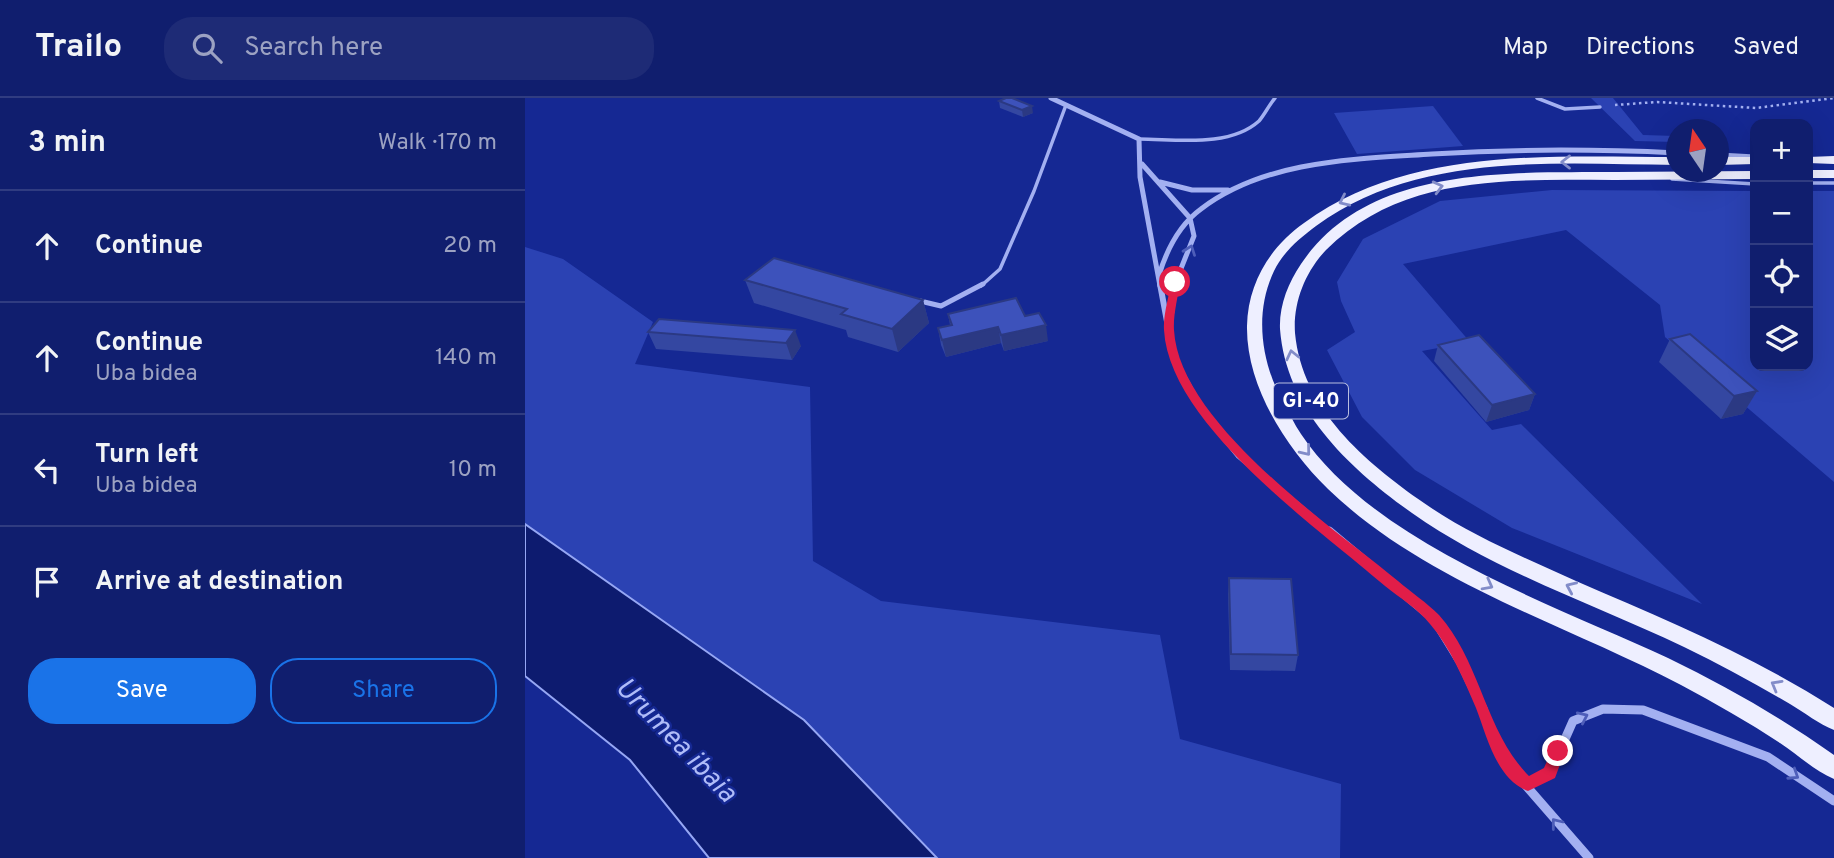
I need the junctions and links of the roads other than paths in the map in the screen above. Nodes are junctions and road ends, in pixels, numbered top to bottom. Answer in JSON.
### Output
{"nodes":[{"id":1,"x":1051,"y":98,"type":"edge"},
{"id":2,"x":1275,"y":98,"type":"edge"},
{"id":3,"x":1537,"y":98,"type":"edge"},
{"id":4,"x":1066,"y":105,"type":"junction"},
{"id":5,"x":1600,"y":107,"type":"road end"},
{"id":6,"x":1139,"y":139,"type":"junction"},
{"id":7,"x":1666,"y":153,"type":"edge"},
{"id":8,"x":1729,"y":156,"type":"edge"},
{"id":9,"x":1750,"y":158,"type":"edge"},
{"id":10,"x":1750,"y":159,"type":"edge"},
{"id":11,"x":1729,"y":160,"type":"edge"},
{"id":12,"x":1666,"y":161,"type":"edge"},
{"id":13,"x":1142,"y":164,"type":"junction"},
{"id":14,"x":1813,"y":174,"type":"edge"},
{"id":15,"x":1834,"y":174,"type":"edge"},
{"id":16,"x":1750,"y":175,"type":"edge"},
{"id":17,"x":1613,"y":176,"type":"junction"},
{"id":18,"x":1158,"y":182,"type":"junction"},
{"id":19,"x":1813,"y":183,"type":"edge"},
{"id":20,"x":1834,"y":183,"type":"edge"},
{"id":21,"x":1750,"y":184,"type":"edge"},
{"id":22,"x":1235,"y":189,"type":"junction"},
{"id":23,"x":1190,"y":218,"type":"junction"},
{"id":24,"x":1158,"y":278,"type":"junction"},
{"id":25,"x":915,"y":299,"type":"edge"},
{"id":26,"x":1169,"y":328,"type":"junction"},
{"id":27,"x":1834,"y":720,"type":"edge"},
{"id":28,"x":1834,"y":768,"type":"edge"},
{"id":29,"x":1528,"y":784,"type":"junction"},
{"id":30,"x":1834,"y":801,"type":"edge"},
{"id":31,"x":1588,"y":858,"type":"edge"}],
"edges":[{"from":1,"to":4,"type":"street"},
{"from":2,"to":6,"type":"lane"},
{"from":3,"to":5,"type":"lane"},
{"from":4,"to":6,"type":"street"},
{"from":4,"to":25,"type":"lane"},
{"from":6,"to":13,"type":"street"},
{"from":7,"to":22,"type":"street"},
{"from":8,"to":9,"type":"street"},
{"from":10,"to":11,"type":"main road"},
{"from":12,"to":28,"type":"main road","number":"GI-40","one_way":true},
{"from":13,"to":18,"type":"street"},
{"from":13,"to":24,"type":"street"},
{"from":14,"to":15,"type":"main road"},
{"from":16,"to":17,"type":"main road","number":"GI-40"},
{"from":17,"to":21,"type":"lane"},
{"from":27,"to":17,"type":"main road","number":"GI-40","one_way":true},
{"from":18,"to":22,"type":"street"},
{"from":18,"to":23,"type":"street"},
{"from":19,"to":20,"type":"lane"},
{"from":22,"to":23,"type":"street"},
{"from":23,"to":24,"type":"street"},
{"from":26,"to":23,"type":"street","one_way":true},
{"from":24,"to":26,"type":"street"},
{"from":26,"to":29,"type":"street"},
{"from":29,"to":30,"type":"street","one_way":true},
{"from":31,"to":29,"type":"street","one_way":true}]}
